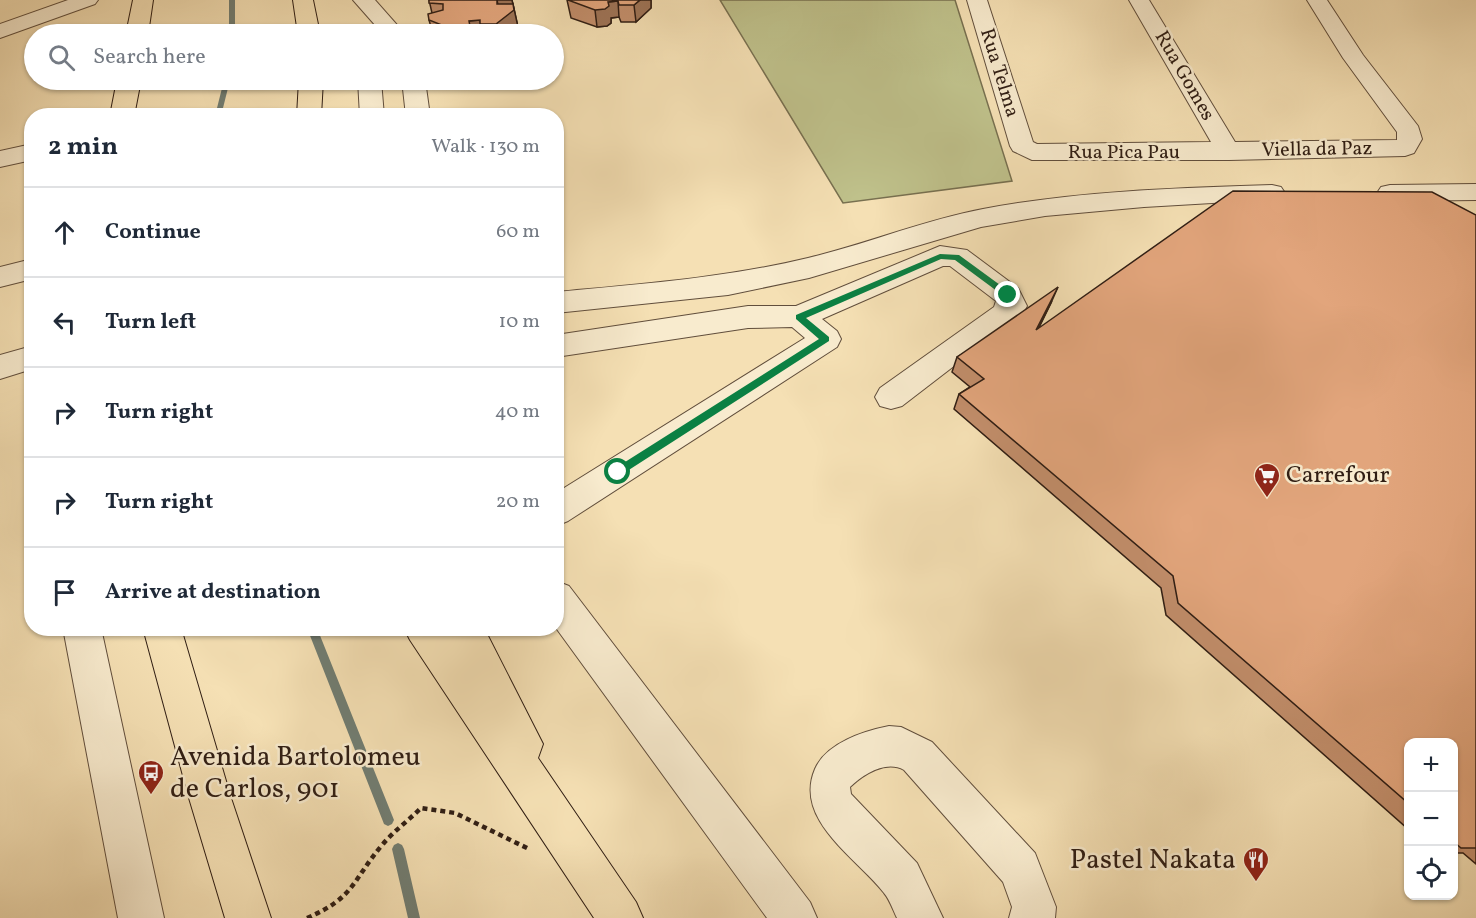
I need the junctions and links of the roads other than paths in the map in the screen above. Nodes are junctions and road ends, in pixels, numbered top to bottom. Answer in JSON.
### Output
{"nodes":[{"id":1,"x":88,"y":0,"type":"edge"},
{"id":2,"x":143,"y":0,"type":"edge"},
{"id":3,"x":303,"y":0,"type":"edge"},
{"id":4,"x":363,"y":0,"type":"edge"},
{"id":5,"x":977,"y":0,"type":"edge"},
{"id":6,"x":1139,"y":0,"type":"edge"},
{"id":7,"x":1317,"y":0,"type":"edge"},
{"id":8,"x":139,"y":24,"type":"edge"},
{"id":9,"x":307,"y":24,"type":"edge"},
{"id":10,"x":385,"y":24,"type":"edge"},
{"id":11,"x":0,"y":31,"type":"edge"},
{"id":12,"x":127,"y":90,"type":"edge"},
{"id":13,"x":310,"y":90,"type":"edge"},
{"id":14,"x":371,"y":90,"type":"edge"},
{"id":15,"x":415,"y":90,"type":"edge"},
{"id":16,"x":124,"y":108,"type":"edge"},
{"id":17,"x":309,"y":108,"type":"edge"},
{"id":18,"x":372,"y":108,"type":"edge"},
{"id":19,"x":417,"y":108,"type":"edge"},
{"id":20,"x":1022,"y":146,"type":"joint"},
{"id":21,"x":1229,"y":152,"type":"junction"},
{"id":22,"x":24,"y":154,"type":"edge"},
{"id":23,"x":0,"y":159,"type":"edge"},
{"id":24,"x":1476,"y":192,"type":"edge"},
{"id":25,"x":1297,"y":193,"type":"edge"},
{"id":26,"x":1368,"y":193,"type":"edge"},
{"id":27,"x":24,"y":271,"type":"edge"},
{"id":28,"x":0,"y":277,"type":"edge"},
{"id":29,"x":564,"y":302,"type":"edge"},
{"id":30,"x":787,"y":317,"type":"junction"},
{"id":31,"x":564,"y":345,"type":"edge"},
{"id":32,"x":24,"y":360,"type":"edge"},
{"id":33,"x":0,"y":367,"type":"edge"},
{"id":34,"x":891,"y":397,"type":"dead end"},
{"id":35,"x":564,"y":506,"type":"edge"},
{"id":36,"x":564,"y":609,"type":"edge"},
{"id":37,"x":84,"y":636,"type":"edge"},
{"id":38,"x":164,"y":636,"type":"edge"},
{"id":39,"x":428,"y":636,"type":"edge"},
{"id":40,"x":467,"y":636,"type":"edge"},
{"id":41,"x":553,"y":846,"type":"junction"},
{"id":42,"x":141,"y":918,"type":"edge"},
{"id":43,"x":248,"y":918,"type":"edge"},
{"id":44,"x":620,"y":918,"type":"edge"},
{"id":45,"x":794,"y":918,"type":"edge"},
{"id":46,"x":920,"y":918,"type":"edge"},
{"id":47,"x":1032,"y":918,"type":"edge"}],
"edges":[{"from":1,"to":11,"type":"street"},
{"from":2,"to":8,"type":"main road"},
{"from":3,"to":9,"type":"main road"},
{"from":4,"to":10,"type":"street"},
{"from":5,"to":20,"type":"street","name":"Rua Telma"},
{"from":6,"to":21,"type":"street","name":"Rua Gomes"},
{"from":7,"to":21,"type":"street","name":"Viella da Paz"},
{"from":12,"to":16,"type":"main road"},
{"from":13,"to":17,"type":"main road"},
{"from":14,"to":18,"type":"street"},
{"from":15,"to":19,"type":"street"},
{"from":20,"to":21,"type":"street","name":"Rua Pica Pau"},
{"from":22,"to":23,"type":"street"},
{"from":24,"to":26,"type":"street"},
{"from":25,"to":29,"type":"street"},
{"from":27,"to":28,"type":"street"},
{"from":30,"to":31,"type":"street"},
{"from":30,"to":34,"type":"street"},
{"from":30,"to":35,"type":"street"},
{"from":32,"to":33,"type":"street"},
{"from":36,"to":45,"type":"street"},
{"from":37,"to":42,"type":"street"},
{"from":38,"to":43,"type":"main road"},
{"from":39,"to":41,"type":"main road"},
{"from":40,"to":41,"type":"main road"},
{"from":41,"to":44,"type":"main road"},
{"from":46,"to":47,"type":"street"}]}
